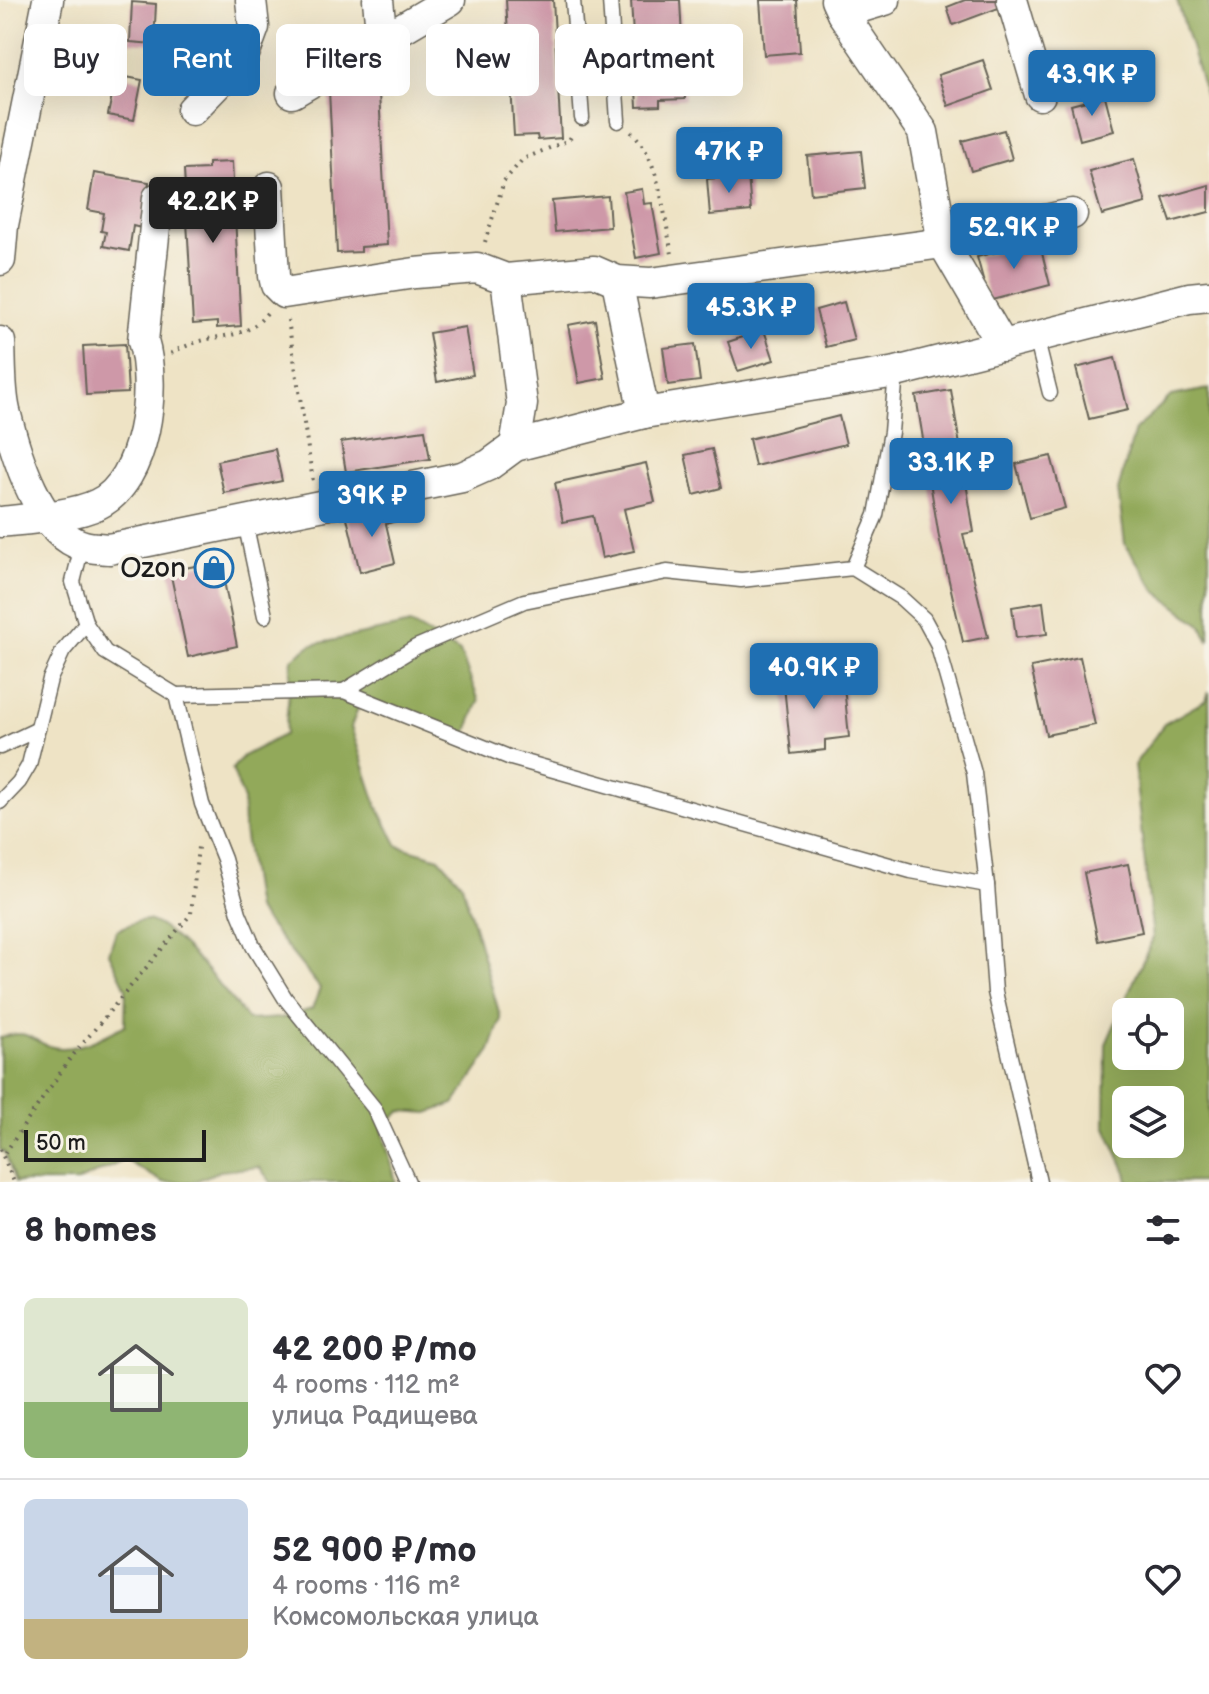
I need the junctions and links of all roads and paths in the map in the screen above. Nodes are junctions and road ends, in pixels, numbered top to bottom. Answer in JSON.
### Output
{"nodes":[{"id":1,"x":48,"y":0,"type":"edge"},
{"id":2,"x":251,"y":0,"type":"edge"},
{"id":3,"x":378,"y":0,"type":"edge"},
{"id":4,"x":450,"y":0,"type":"edge"},
{"id":5,"x":573,"y":0,"type":"edge"},
{"id":6,"x":610,"y":0,"type":"edge"},
{"id":7,"x":885,"y":0,"type":"edge"},
{"id":8,"x":1012,"y":0,"type":"edge"},
{"id":9,"x":839,"y":7,"type":"edge"},
{"id":10,"x":380,"y":24,"type":"edge"},
{"id":11,"x":410,"y":24,"type":"edge"},
{"id":12,"x":1040,"y":95,"type":"dead end"},
{"id":13,"x":192,"y":110,"type":"dead end"},
{"id":14,"x":582,"y":118,"type":"joint"},
{"id":15,"x":618,"y":121,"type":"joint"},
{"id":16,"x":269,"y":187,"type":"dead end"},
{"id":17,"x":158,"y":198,"type":"dead end"},
{"id":18,"x":1072,"y":214,"type":"dead end"},
{"id":19,"x":943,"y":243,"type":"junction"},
{"id":20,"x":0,"y":260,"type":"edge"},
{"id":21,"x":477,"y":268,"type":"junction"},
{"id":22,"x":506,"y":279,"type":"junction"},
{"id":23,"x":677,"y":280,"type":"junction"},
{"id":24,"x":617,"y":281,"type":"junction"},
{"id":25,"x":284,"y":293,"type":"junction"},
{"id":26,"x":1209,"y":296,"type":"edge"},
{"id":27,"x":1036,"y":337,"type":"junction"},
{"id":28,"x":0,"y":342,"type":"edge"},
{"id":29,"x":1003,"y":346,"type":"junction"},
{"id":30,"x":150,"y":362,"type":"junction"},
{"id":31,"x":896,"y":372,"type":"junction"},
{"id":32,"x":1050,"y":393,"type":"dead end"},
{"id":33,"x":644,"y":413,"type":"junction"},
{"id":34,"x":515,"y":446,"type":"junction"},
{"id":35,"x":317,"y":507,"type":"junction"},
{"id":36,"x":45,"y":517,"type":"junction"},
{"id":37,"x":0,"y":522,"type":"edge"},
{"id":38,"x":245,"y":522,"type":"junction"},
{"id":39,"x":95,"y":547,"type":"junction"},
{"id":40,"x":853,"y":568,"type":"junction"},
{"id":41,"x":265,"y":616,"type":"dead end"},
{"id":42,"x":86,"y":624,"type":"junction"},
{"id":43,"x":344,"y":691,"type":"junction"},
{"id":44,"x":176,"y":695,"type":"junction"},
{"id":45,"x":38,"y":729,"type":"junction"},
{"id":46,"x":0,"y":747,"type":"edge"},
{"id":47,"x":0,"y":802,"type":"edge"},
{"id":48,"x":202,"y":804,"type":"junction"},
{"id":49,"x":987,"y":885,"type":"junction"},
{"id":50,"x":2,"y":1151,"type":"edge"},
{"id":51,"x":14,"y":1182,"type":"edge"},
{"id":52,"x":408,"y":1182,"type":"edge"},
{"id":53,"x":1039,"y":1182,"type":"edge"}],
"edges":[{"from":1,"to":20,"type":"street"},
{"from":2,"to":13,"type":"street"},
{"from":3,"to":10,"type":"street"},
{"from":4,"to":11,"type":"street"},
{"from":5,"to":14,"type":"lane"},
{"from":6,"to":15,"type":"lane"},
{"from":7,"to":9,"type":"street"},
{"from":8,"to":12,"type":"street"},
{"from":9,"to":19,"type":"street"},
{"from":14,"to":21,"type":"path"},
{"from":15,"to":23,"type":"path"},
{"from":16,"to":25,"type":"street"},
{"from":17,"to":30,"type":"street"},
{"from":18,"to":19,"type":"street"},
{"from":19,"to":23,"type":"street"},
{"from":19,"to":29,"type":"street"},
{"from":21,"to":22,"type":"street"},
{"from":21,"to":25,"type":"street"},
{"from":22,"to":24,"type":"street"},
{"from":22,"to":34,"type":"street"},
{"from":23,"to":24,"type":"street"},
{"from":24,"to":33,"type":"street"},
{"from":25,"to":30,"type":"path"},
{"from":25,"to":35,"type":"path"},
{"from":26,"to":27,"type":"street"},
{"from":27,"to":29,"type":"street"},
{"from":27,"to":32,"type":"lane"},
{"from":28,"to":36,"type":"street"},
{"from":29,"to":31,"type":"street"},
{"from":30,"to":36,"type":"street"},
{"from":31,"to":33,"type":"street"},
{"from":31,"to":40,"type":"lane"},
{"from":33,"to":34,"type":"street"},
{"from":34,"to":35,"type":"street"},
{"from":35,"to":38,"type":"street"},
{"from":36,"to":37,"type":"street"},
{"from":36,"to":39,"type":"street"},
{"from":38,"to":39,"type":"street"},
{"from":38,"to":41,"type":"lane"},
{"from":39,"to":42,"type":"lane"},
{"from":40,"to":43,"type":"lane"},
{"from":40,"to":49,"type":"lane"},
{"from":42,"to":44,"type":"lane"},
{"from":42,"to":45,"type":"lane"},
{"from":43,"to":44,"type":"lane"},
{"from":43,"to":49,"type":"lane"},
{"from":44,"to":48,"type":"lane"},
{"from":45,"to":46,"type":"lane"},
{"from":45,"to":47,"type":"lane"},
{"from":48,"to":50,"type":"path"},
{"from":48,"to":52,"type":"lane"},
{"from":49,"to":53,"type":"lane"},
{"from":50,"to":51,"type":"path"}]}
